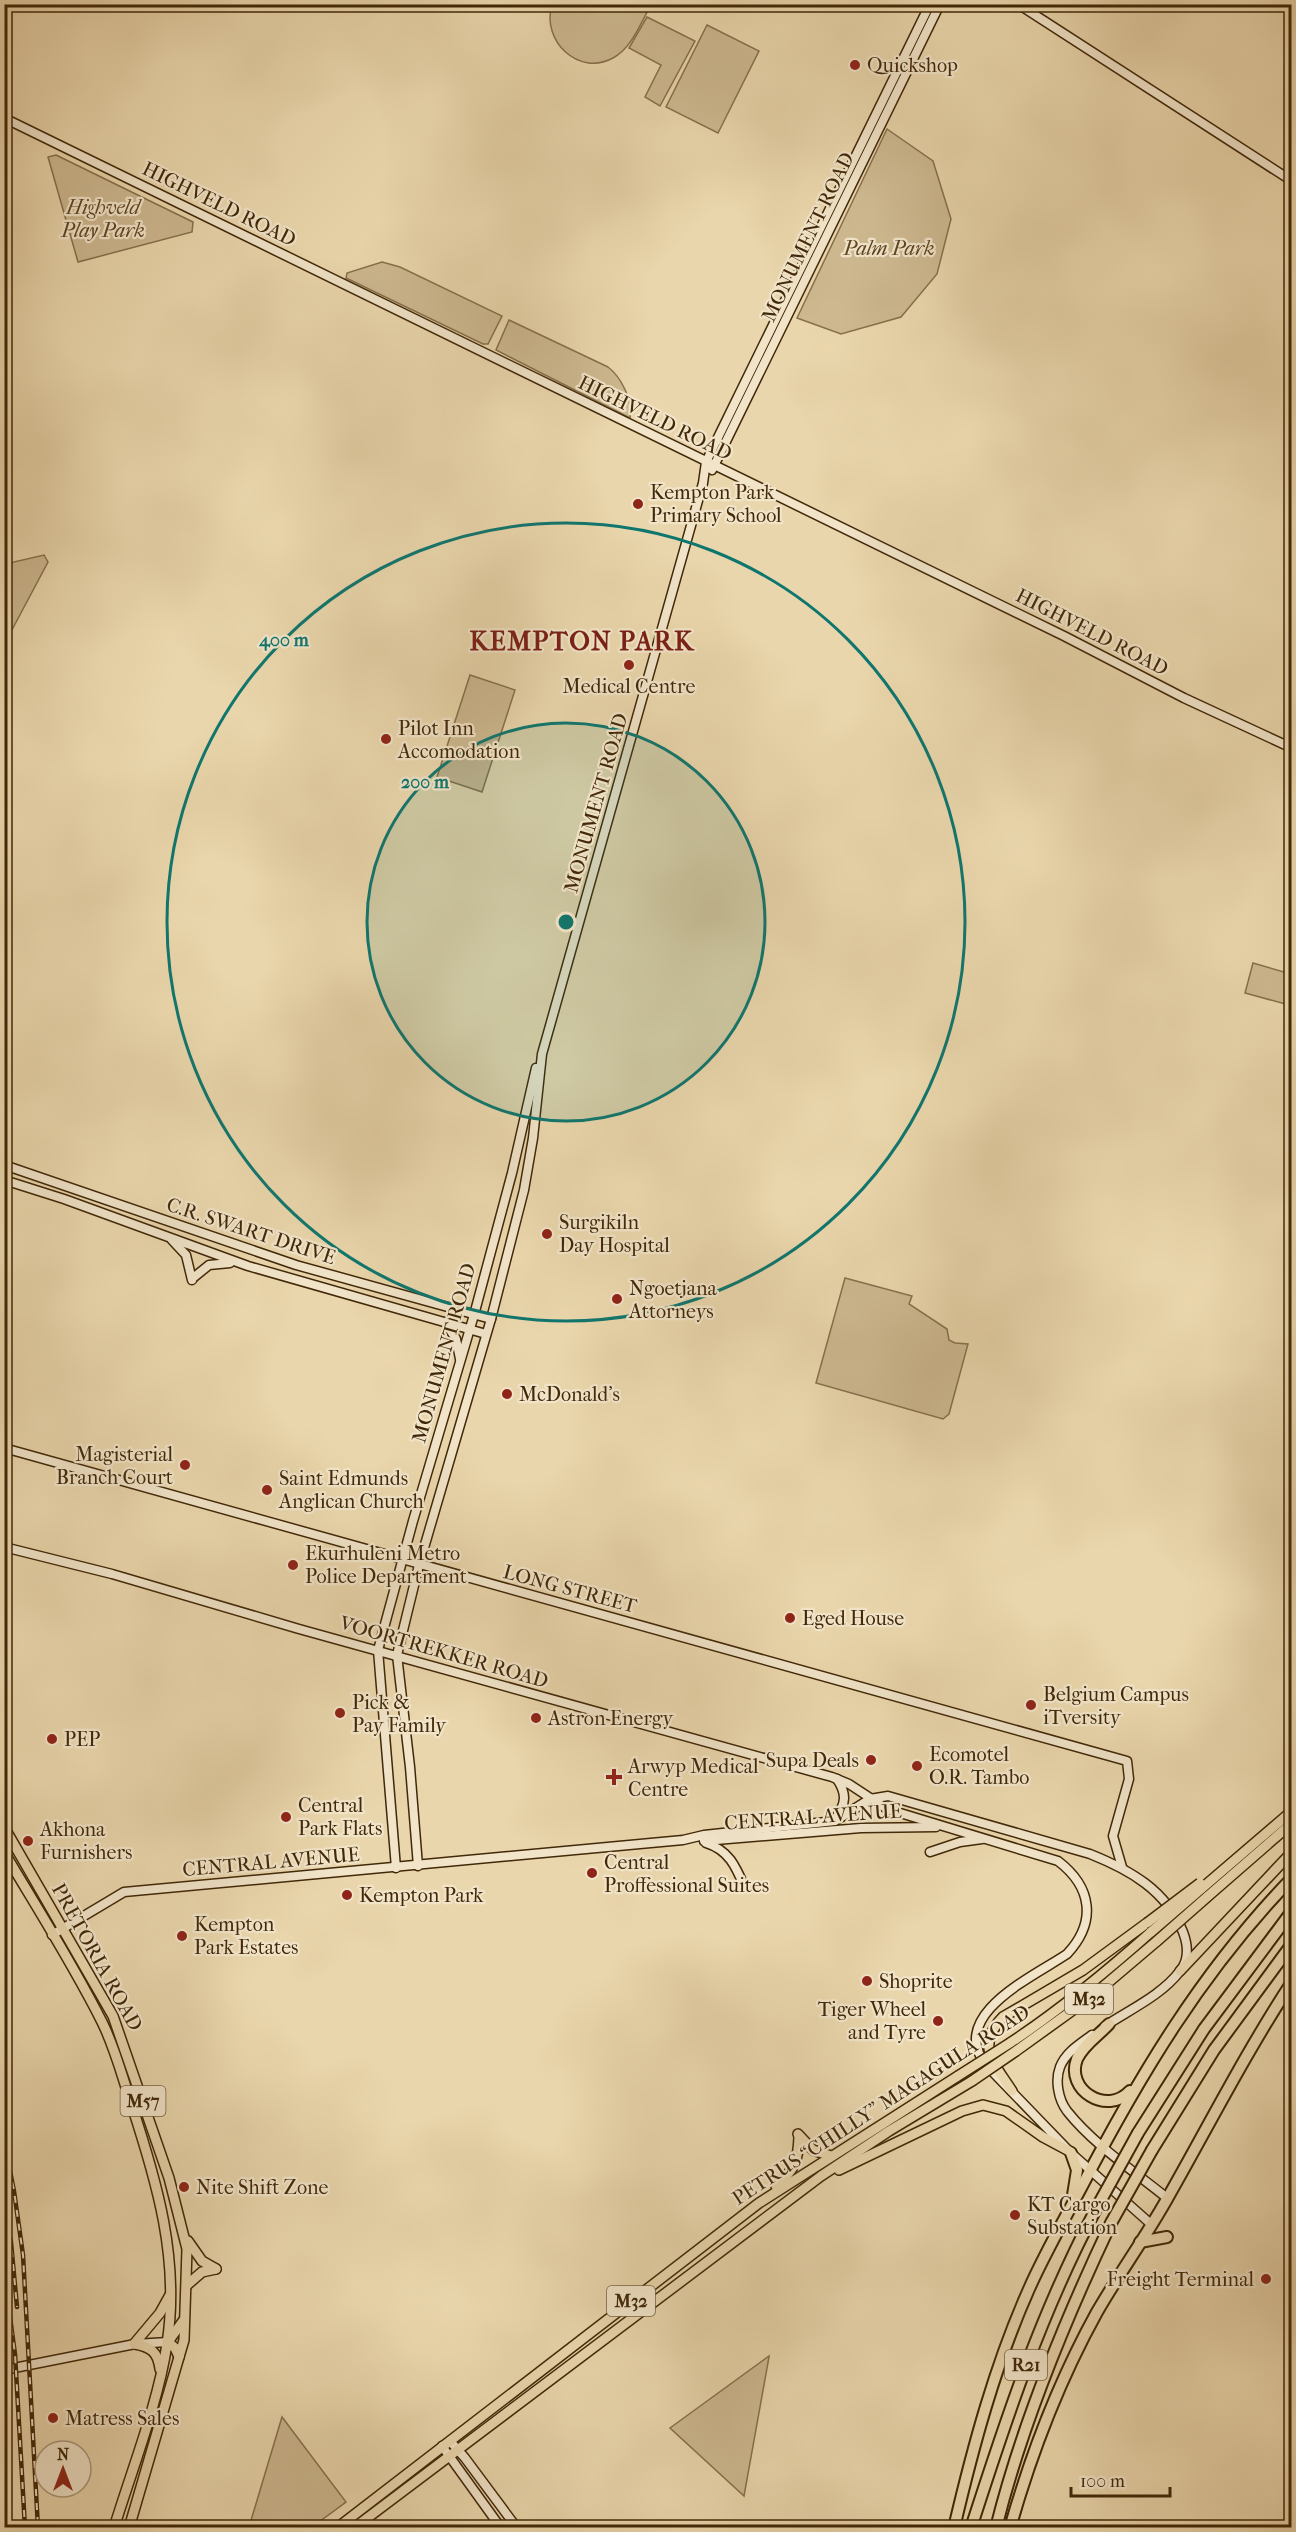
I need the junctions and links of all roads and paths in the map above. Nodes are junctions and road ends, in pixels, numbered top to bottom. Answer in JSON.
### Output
{"nodes":[{"id":1,"x":930,"y":4,"type":"edge"},
{"id":2,"x":940,"y":4,"type":"edge"},
{"id":3,"x":1018,"y":4,"type":"edge"},
{"id":4,"x":4,"y":118,"type":"edge"},
{"id":5,"x":1292,"y":181,"type":"edge"},
{"id":6,"x":711,"y":464,"type":"junction"},
{"id":7,"x":1292,"y":748,"type":"edge"},
{"id":8,"x":540,"y":1063,"type":"junction"},
{"id":9,"x":4,"y":1165,"type":"edge"},
{"id":10,"x":4,"y":1180,"type":"edge"},
{"id":11,"x":168,"y":1236,"type":"junction"},
{"id":12,"x":248,"y":1266,"type":"junction"},
{"id":13,"x":474,"y":1315,"type":"junction"},
{"id":14,"x":491,"y":1319,"type":"junction"},
{"id":15,"x":445,"y":1322,"type":"junction"},
{"id":16,"x":470,"y":1329,"type":"junction"},
{"id":17,"x":486,"y":1334,"type":"junction"},
{"id":18,"x":460,"y":1362,"type":"junction"},
{"id":19,"x":4,"y":1448,"type":"edge"},
{"id":20,"x":4,"y":1546,"type":"edge"},
{"id":21,"x":402,"y":1560,"type":"junction"},
{"id":22,"x":419,"y":1564,"type":"junction"},
{"id":23,"x":378,"y":1650,"type":"junction"},
{"id":24,"x":397,"y":1655,"type":"junction"},
{"id":25,"x":837,"y":1779,"type":"junction"},
{"id":26,"x":870,"y":1799,"type":"junction"},
{"id":27,"x":1292,"y":1811,"type":"edge"},
{"id":28,"x":835,"y":1821,"type":"junction"},
{"id":29,"x":1292,"y":1823,"type":"edge"},
{"id":30,"x":4,"y":1827,"type":"edge"},
{"id":31,"x":946,"y":1827,"type":"junction"},
{"id":32,"x":741,"y":1836,"type":"junction"},
{"id":33,"x":985,"y":1839,"type":"junction"},
{"id":34,"x":683,"y":1840,"type":"junction"},
{"id":35,"x":697,"y":1841,"type":"junction"},
{"id":36,"x":4,"y":1852,"type":"edge"},
{"id":37,"x":930,"y":1852,"type":"dead end"},
{"id":38,"x":1292,"y":1852,"type":"edge"},
{"id":39,"x":418,"y":1866,"type":"junction"},
{"id":40,"x":1122,"y":1867,"type":"junction"},
{"id":41,"x":396,"y":1868,"type":"junction"},
{"id":42,"x":1292,"y":1878,"type":"edge"},
{"id":43,"x":745,"y":1888,"type":"dead end"},
{"id":44,"x":1203,"y":1890,"type":"junction"},
{"id":45,"x":1292,"y":1911,"type":"edge"},
{"id":46,"x":61,"y":1929,"type":"junction"},
{"id":47,"x":1152,"y":1932,"type":"junction"},
{"id":48,"x":52,"y":1935,"type":"junction"},
{"id":49,"x":1292,"y":1944,"type":"edge"},
{"id":50,"x":1180,"y":1971,"type":"junction"},
{"id":51,"x":1292,"y":1982,"type":"edge"},
{"id":52,"x":1109,"y":2024,"type":"junction"},
{"id":53,"x":1013,"y":2047,"type":"junction"},
{"id":54,"x":1148,"y":2065,"type":"junction"},
{"id":55,"x":1012,"y":2091,"type":"junction"},
{"id":56,"x":1103,"y":2146,"type":"junction"},
{"id":57,"x":1071,"y":2152,"type":"junction"},
{"id":58,"x":831,"y":2156,"type":"junction"},
{"id":59,"x":1090,"y":2169,"type":"junction"},
{"id":60,"x":822,"y":2176,"type":"junction"},
{"id":61,"x":1167,"y":2198,"type":"junction"},
{"id":62,"x":759,"y":2203,"type":"junction"},
{"id":63,"x":1070,"y":2207,"type":"junction"},
{"id":64,"x":1152,"y":2225,"type":"junction"},
{"id":65,"x":184,"y":2234,"type":"junction"},
{"id":66,"x":1167,"y":2237,"type":"dead end"},
{"id":67,"x":1140,"y":2242,"type":"junction"},
{"id":68,"x":187,"y":2285,"type":"junction"},
{"id":69,"x":171,"y":2293,"type":"junction"},
{"id":70,"x":186,"y":2316,"type":"junction"},
{"id":71,"x":168,"y":2342,"type":"junction"},
{"id":72,"x":134,"y":2344,"type":"junction"},
{"id":73,"x":179,"y":2360,"type":"junction"},
{"id":74,"x":4,"y":2370,"type":"edge"},
{"id":75,"x":161,"y":2374,"type":"junction"},
{"id":76,"x":446,"y":2443,"type":"junction"},
{"id":77,"x":457,"y":2449,"type":"junction"},
{"id":78,"x":448,"y":2456,"type":"junction"},
{"id":79,"x":497,"y":2500,"type":"junction"},
{"id":80,"x":486,"y":2508,"type":"junction"},
{"id":81,"x":114,"y":2528,"type":"edge"},
{"id":82,"x":129,"y":2528,"type":"edge"},
{"id":83,"x":337,"y":2528,"type":"edge"},
{"id":84,"x":354,"y":2528,"type":"edge"},
{"id":85,"x":501,"y":2528,"type":"edge"},
{"id":86,"x":517,"y":2528,"type":"edge"},
{"id":87,"x":954,"y":2528,"type":"edge"},
{"id":88,"x":971,"y":2528,"type":"edge"},
{"id":89,"x":996,"y":2528,"type":"edge"},
{"id":90,"x":1010,"y":2528,"type":"edge"}],
"edges":[{"from":1,"to":6,"type":"main road","name":"MONUMENT ROAD"},
{"from":2,"to":6,"type":"main road","name":"MONUMENT ROAD"},
{"from":3,"to":5,"type":"main road"},
{"from":4,"to":6,"type":"main road","name":"HIGHVELD ROAD"},
{"from":6,"to":7,"type":"main road","name":"HIGHVELD ROAD"},
{"from":6,"to":8,"type":"main road","name":"MONUMENT ROAD"},
{"from":8,"to":13,"type":"main road","name":"MONUMENT ROAD"},
{"from":8,"to":14,"type":"main road","name":"MONUMENT ROAD"},
{"from":9,"to":13,"type":"main road","name":"C.R. SWART DRIVE"},
{"from":10,"to":11,"type":"main road","name":"C.R. SWART DRIVE"},
{"from":11,"to":12,"type":"main road","name":"C.R. SWART DRIVE"},
{"from":11,"to":12,"type":"main road"},
{"from":12,"to":15,"type":"main road","name":"C.R. SWART DRIVE"},
{"from":13,"to":14,"type":"main road","name":"C.R. SWART DRIVE"},
{"from":13,"to":16,"type":"main road","name":"MONUMENT ROAD"},
{"from":14,"to":17,"type":"main road","name":"MONUMENT ROAD"},
{"from":15,"to":16,"type":"main road","name":"C.R. SWART DRIVE"},
{"from":15,"to":18,"type":"main road"},
{"from":16,"to":17,"type":"main road","name":"C.R. SWART DRIVE"},
{"from":16,"to":18,"type":"main road","name":"MONUMENT ROAD"},
{"from":17,"to":22,"type":"main road","name":"MONUMENT ROAD"},
{"from":18,"to":21,"type":"main road","name":"MONUMENT ROAD"},
{"from":19,"to":21,"type":"main road","name":"LONG STREET"},
{"from":20,"to":23,"type":"main road","name":"VOORTREKKER ROAD"},
{"from":21,"to":22,"type":"main road","name":"LONG STREET"},
{"from":21,"to":23,"type":"main road","name":"MONUMENT ROAD"},
{"from":22,"to":24,"type":"main road","name":"MONUMENT ROAD"},
{"from":22,"to":40,"type":"main road","name":"LONG STREET"},
{"from":23,"to":24,"type":"main road","name":"VOORTREKKER ROAD"},
{"from":23,"to":41,"type":"main road","name":"MONUMENT ROAD"},
{"from":24,"to":25,"type":"main road","name":"VOORTREKKER ROAD"},
{"from":24,"to":39,"type":"main road","name":"MONUMENT ROAD"},
{"from":25,"to":26,"type":"main road","name":"VOORTREKKER ROAD"},
{"from":25,"to":28,"type":"main road"},
{"from":26,"to":28,"type":"main road"},
{"from":26,"to":31,"type":"main road","name":"VOORTREKKER ROAD"},
{"from":26,"to":40,"type":"main road"},
{"from":27,"to":44,"type":"main road","name":"PETRUS “CHILLY” MAGAGULA ROAD","number":"M32"},
{"from":28,"to":32,"type":"main road"},
{"from":29,"to":44,"type":"main road","name":"PETRUS “CHILLY” MAGAGULA ROAD","number":"M32"},
{"from":30,"to":46,"type":"main road","name":"PRETORIA ROAD","number":"M57"},
{"from":31,"to":32,"type":"main road","name":"CENTRAL AVENUE"},
{"from":31,"to":33,"type":"main road"},
{"from":32,"to":34,"type":"main road","name":"CENTRAL AVENUE"},
{"from":32,"to":35,"type":"main road","name":"CENTRAL AVENUE"},
{"from":33,"to":37,"type":"main road"},
{"from":33,"to":55,"type":"main road"},
{"from":34,"to":35,"type":"main road","name":"CENTRAL AVENUE"},
{"from":34,"to":39,"type":"main road","name":"CENTRAL AVENUE"},
{"from":35,"to":43,"type":"main road"},
{"from":36,"to":48,"type":"main road","name":"PRETORIA ROAD","number":"M57"},
{"from":38,"to":50,"type":"main road"},
{"from":39,"to":41,"type":"main road","name":"CENTRAL AVENUE"},
{"from":40,"to":50,"type":"main road"},
{"from":41,"to":46,"type":"main road","name":"CENTRAL AVENUE"},
{"from":42,"to":54,"type":"highway"},
{"from":44,"to":47,"type":"main road","name":"PETRUS “CHILLY” MAGAGULA ROAD","number":"M32","bridge":true},
{"from":44,"to":47,"type":"main road","bridge":true},
{"from":45,"to":88,"type":"highway","number":"R21","bridge":true},
{"from":46,"to":48,"type":"main road","name":"CENTRAL AVENUE"},
{"from":46,"to":65,"type":"main road","name":"PRETORIA ROAD","number":"M57"},
{"from":47,"to":53,"type":"main road","name":"PETRUS “CHILLY” MAGAGULA ROAD","number":"M32"},
{"from":47,"to":55,"type":"main road"},
{"from":48,"to":69,"type":"main road","name":"PRETORIA ROAD","number":"M57"},
{"from":49,"to":89,"type":"highway","number":"R21","bridge":true},
{"from":50,"to":52,"type":"main road"},
{"from":51,"to":61,"type":"highway"},
{"from":52,"to":54,"type":"highway"},
{"from":52,"to":56,"type":"main road"},
{"from":53,"to":58,"type":"main road","name":"PETRUS “CHILLY” MAGAGULA ROAD","number":"M32","bridge":true},
{"from":53,"to":60,"type":"main road","name":"PETRUS “CHILLY” MAGAGULA ROAD","number":"M32","bridge":true},
{"from":54,"to":56,"type":"highway"},
{"from":55,"to":57,"type":"main road"},
{"from":56,"to":59,"type":"highway"},
{"from":56,"to":61,"type":"main road"},
{"from":57,"to":59,"type":"main road"},
{"from":57,"to":60,"type":"main road"},
{"from":57,"to":63,"type":"highway"},
{"from":58,"to":62,"type":"main road","name":"PETRUS “CHILLY” MAGAGULA ROAD","number":"M32"},
{"from":58,"to":62,"type":"main road"},
{"from":59,"to":63,"type":"highway"},
{"from":59,"to":64,"type":"main road"},
{"from":60,"to":77,"type":"main road","name":"PETRUS “CHILLY” MAGAGULA ROAD","number":"M32"},
{"from":61,"to":64,"type":"highway"},
{"from":62,"to":76,"type":"main road","name":"PETRUS “CHILLY” MAGAGULA ROAD","number":"M32"},
{"from":63,"to":87,"type":"highway"},
{"from":64,"to":67,"type":"highway"},
{"from":65,"to":68,"type":"main road","name":"PRETORIA ROAD","number":"M57"},
{"from":65,"to":68,"type":"main road"},
{"from":66,"to":67,"type":"highway"},
{"from":67,"to":90,"type":"highway"},
{"from":68,"to":70,"type":"main road","name":"PRETORIA ROAD","number":"M57"},
{"from":69,"to":71,"type":"main road","name":"PRETORIA ROAD","number":"M57"},
{"from":69,"to":72,"type":"main road"},
{"from":70,"to":71,"type":"main road"},
{"from":70,"to":73,"type":"main road","name":"PRETORIA ROAD","number":"M57"},
{"from":71,"to":72,"type":"main road"},
{"from":71,"to":73,"type":"main road"},
{"from":71,"to":75,"type":"main road","name":"PRETORIA ROAD","number":"M57"},
{"from":72,"to":74,"type":"main road"},
{"from":72,"to":75,"type":"main road"},
{"from":73,"to":82,"type":"main road","name":"PRETORIA ROAD","number":"M57"},
{"from":75,"to":81,"type":"main road","name":"PRETORIA ROAD","number":"M57"},
{"from":76,"to":77,"type":"main road"},
{"from":76,"to":78,"type":"main road"},
{"from":76,"to":83,"type":"main road","name":"PETRUS “CHILLY” MAGAGULA ROAD","number":"M32"},
{"from":77,"to":78,"type":"main road","name":"PETRUS “CHILLY” MAGAGULA ROAD","number":"M32"},
{"from":77,"to":79,"type":"main road"},
{"from":78,"to":80,"type":"main road"},
{"from":78,"to":84,"type":"main road","name":"PETRUS “CHILLY” MAGAGULA ROAD","number":"M32"},
{"from":79,"to":80,"type":"main road"},
{"from":79,"to":86,"type":"main road"},
{"from":80,"to":85,"type":"main road"}]}
